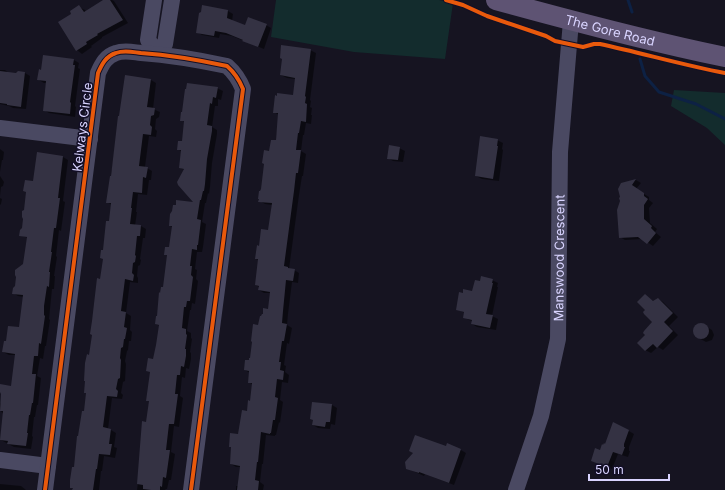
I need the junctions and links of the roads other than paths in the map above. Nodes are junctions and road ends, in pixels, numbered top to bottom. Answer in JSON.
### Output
{"nodes":[{"id":1,"x":154,"y":0,"type":"edge"},
{"id":2,"x":172,"y":0,"type":"edge"},
{"id":3,"x":496,"y":0,"type":"edge"},
{"id":4,"x":571,"y":21,"type":"junction"},
{"id":5,"x":158,"y":54,"type":"junction"},
{"id":6,"x":725,"y":57,"type":"edge"},
{"id":7,"x":0,"y":128,"type":"edge"},
{"id":8,"x":90,"y":140,"type":"junction"},
{"id":9,"x":0,"y":460,"type":"edge"},
{"id":10,"x":48,"y":466,"type":"junction"},
{"id":11,"x":45,"y":490,"type":"edge"},
{"id":12,"x":191,"y":490,"type":"edge"},
{"id":13,"x":516,"y":490,"type":"edge"}],
"edges":[{"from":1,"to":5,"type":"street"},
{"from":2,"to":5,"type":"street"},
{"from":3,"to":4,"type":"main road","name":"The Gore Road"},
{"from":4,"to":6,"type":"main road","name":"The Gore Road"},
{"from":4,"to":13,"type":"street","name":"Manswood Crescent"},
{"from":5,"to":8,"type":"street","name":"Kelways Circle"},
{"from":5,"to":12,"type":"street","name":"Kelways Circle"},
{"from":7,"to":8,"type":"street"},
{"from":8,"to":10,"type":"street","name":"Kelways Circle"},
{"from":9,"to":10,"type":"street"},
{"from":10,"to":11,"type":"street","name":"Kelways Circle"}]}
